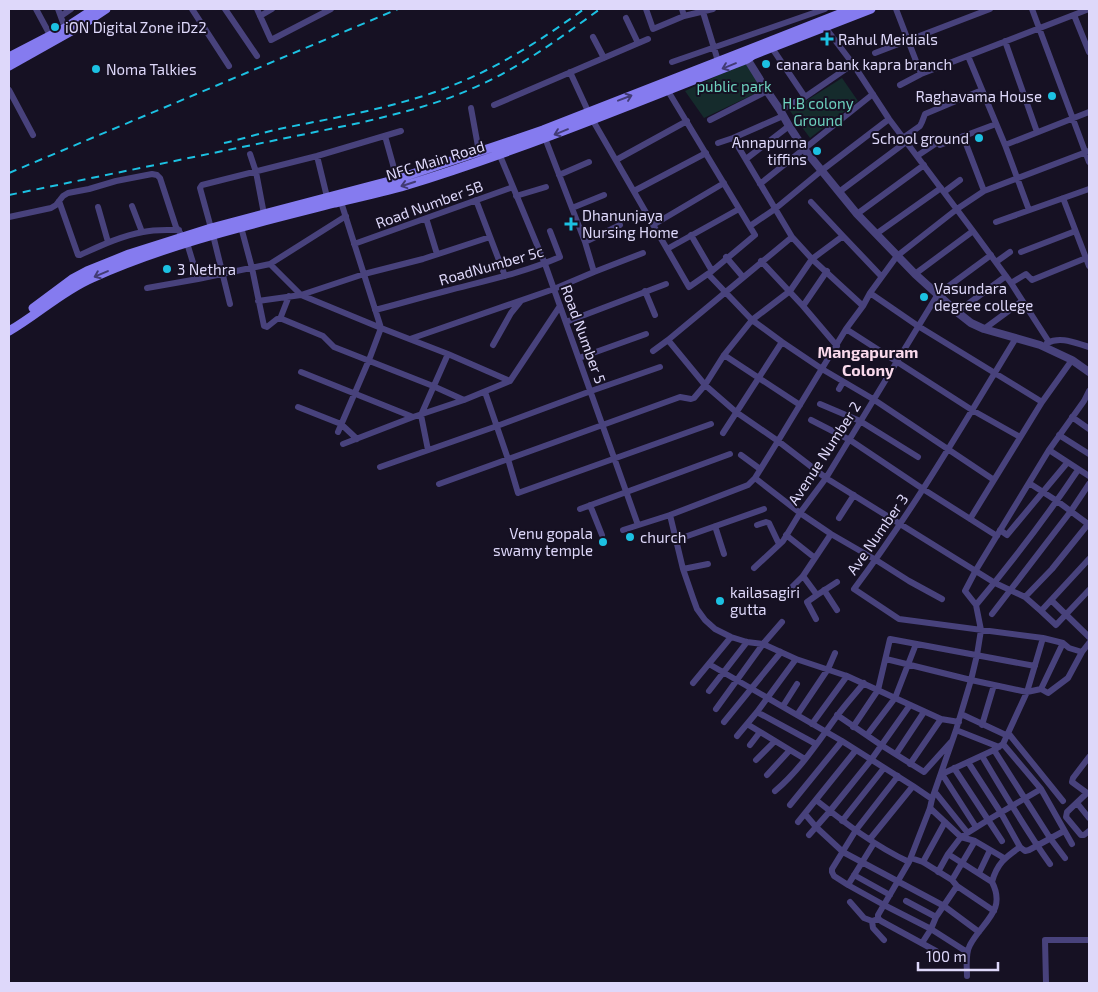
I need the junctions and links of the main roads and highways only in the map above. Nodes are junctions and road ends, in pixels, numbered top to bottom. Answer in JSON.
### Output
{"nodes":[{"id":1,"x":94,"y":9,"type":"edge"},
{"id":2,"x":106,"y":9,"type":"edge"},
{"id":3,"x":852,"y":9,"type":"edge"},
{"id":4,"x":871,"y":9,"type":"edge"},
{"id":5,"x":828,"y":11,"type":"edge"},
{"id":6,"x":748,"y":53,"type":"junction"},
{"id":7,"x":9,"y":62,"type":"edge"},
{"id":8,"x":590,"y":115,"type":"junction"},
{"id":9,"x":498,"y":151,"type":"junction"},
{"id":10,"x":304,"y":207,"type":"junction"},
{"id":11,"x":212,"y":232,"type":"junction"},
{"id":12,"x":183,"y":237,"type":"junction"},
{"id":13,"x":9,"y":326,"type":"edge"},
{"id":14,"x":9,"y":332,"type":"edge"}],
"edges":[{"from":1,"to":7,"type":"main road"},
{"from":2,"to":7,"type":"main road"},
{"from":3,"to":5,"type":"main road","name":"NFC Main Road"},
{"from":4,"to":6,"type":"main road","name":"NFC Main Road"},
{"from":5,"to":6,"type":"main road","name":"NFC Main Road"},
{"from":8,"to":6,"type":"main road","name":"NFC Main Road","one_way":true},
{"from":6,"to":8,"type":"main road","name":"NFC Main Road","one_way":true},
{"from":8,"to":9,"type":"main road","name":"NFC Main Road"},
{"from":8,"to":9,"type":"main road","name":"NFC Main Road","one_way":true},
{"from":9,"to":10,"type":"main road","name":"NFC Main Road","one_way":true},
{"from":9,"to":10,"type":"main road","name":"NFC Main Road"},
{"from":10,"to":11,"type":"main road","name":"NFC Main Road"},
{"from":10,"to":11,"type":"main road","name":"NFC Main Road"},
{"from":11,"to":12,"type":"main road","name":"NFC Main Road"},
{"from":12,"to":13,"type":"main road","name":"NFC Main Road"},
{"from":12,"to":14,"type":"main road","name":"NFC Main Road","one_way":true}]}
